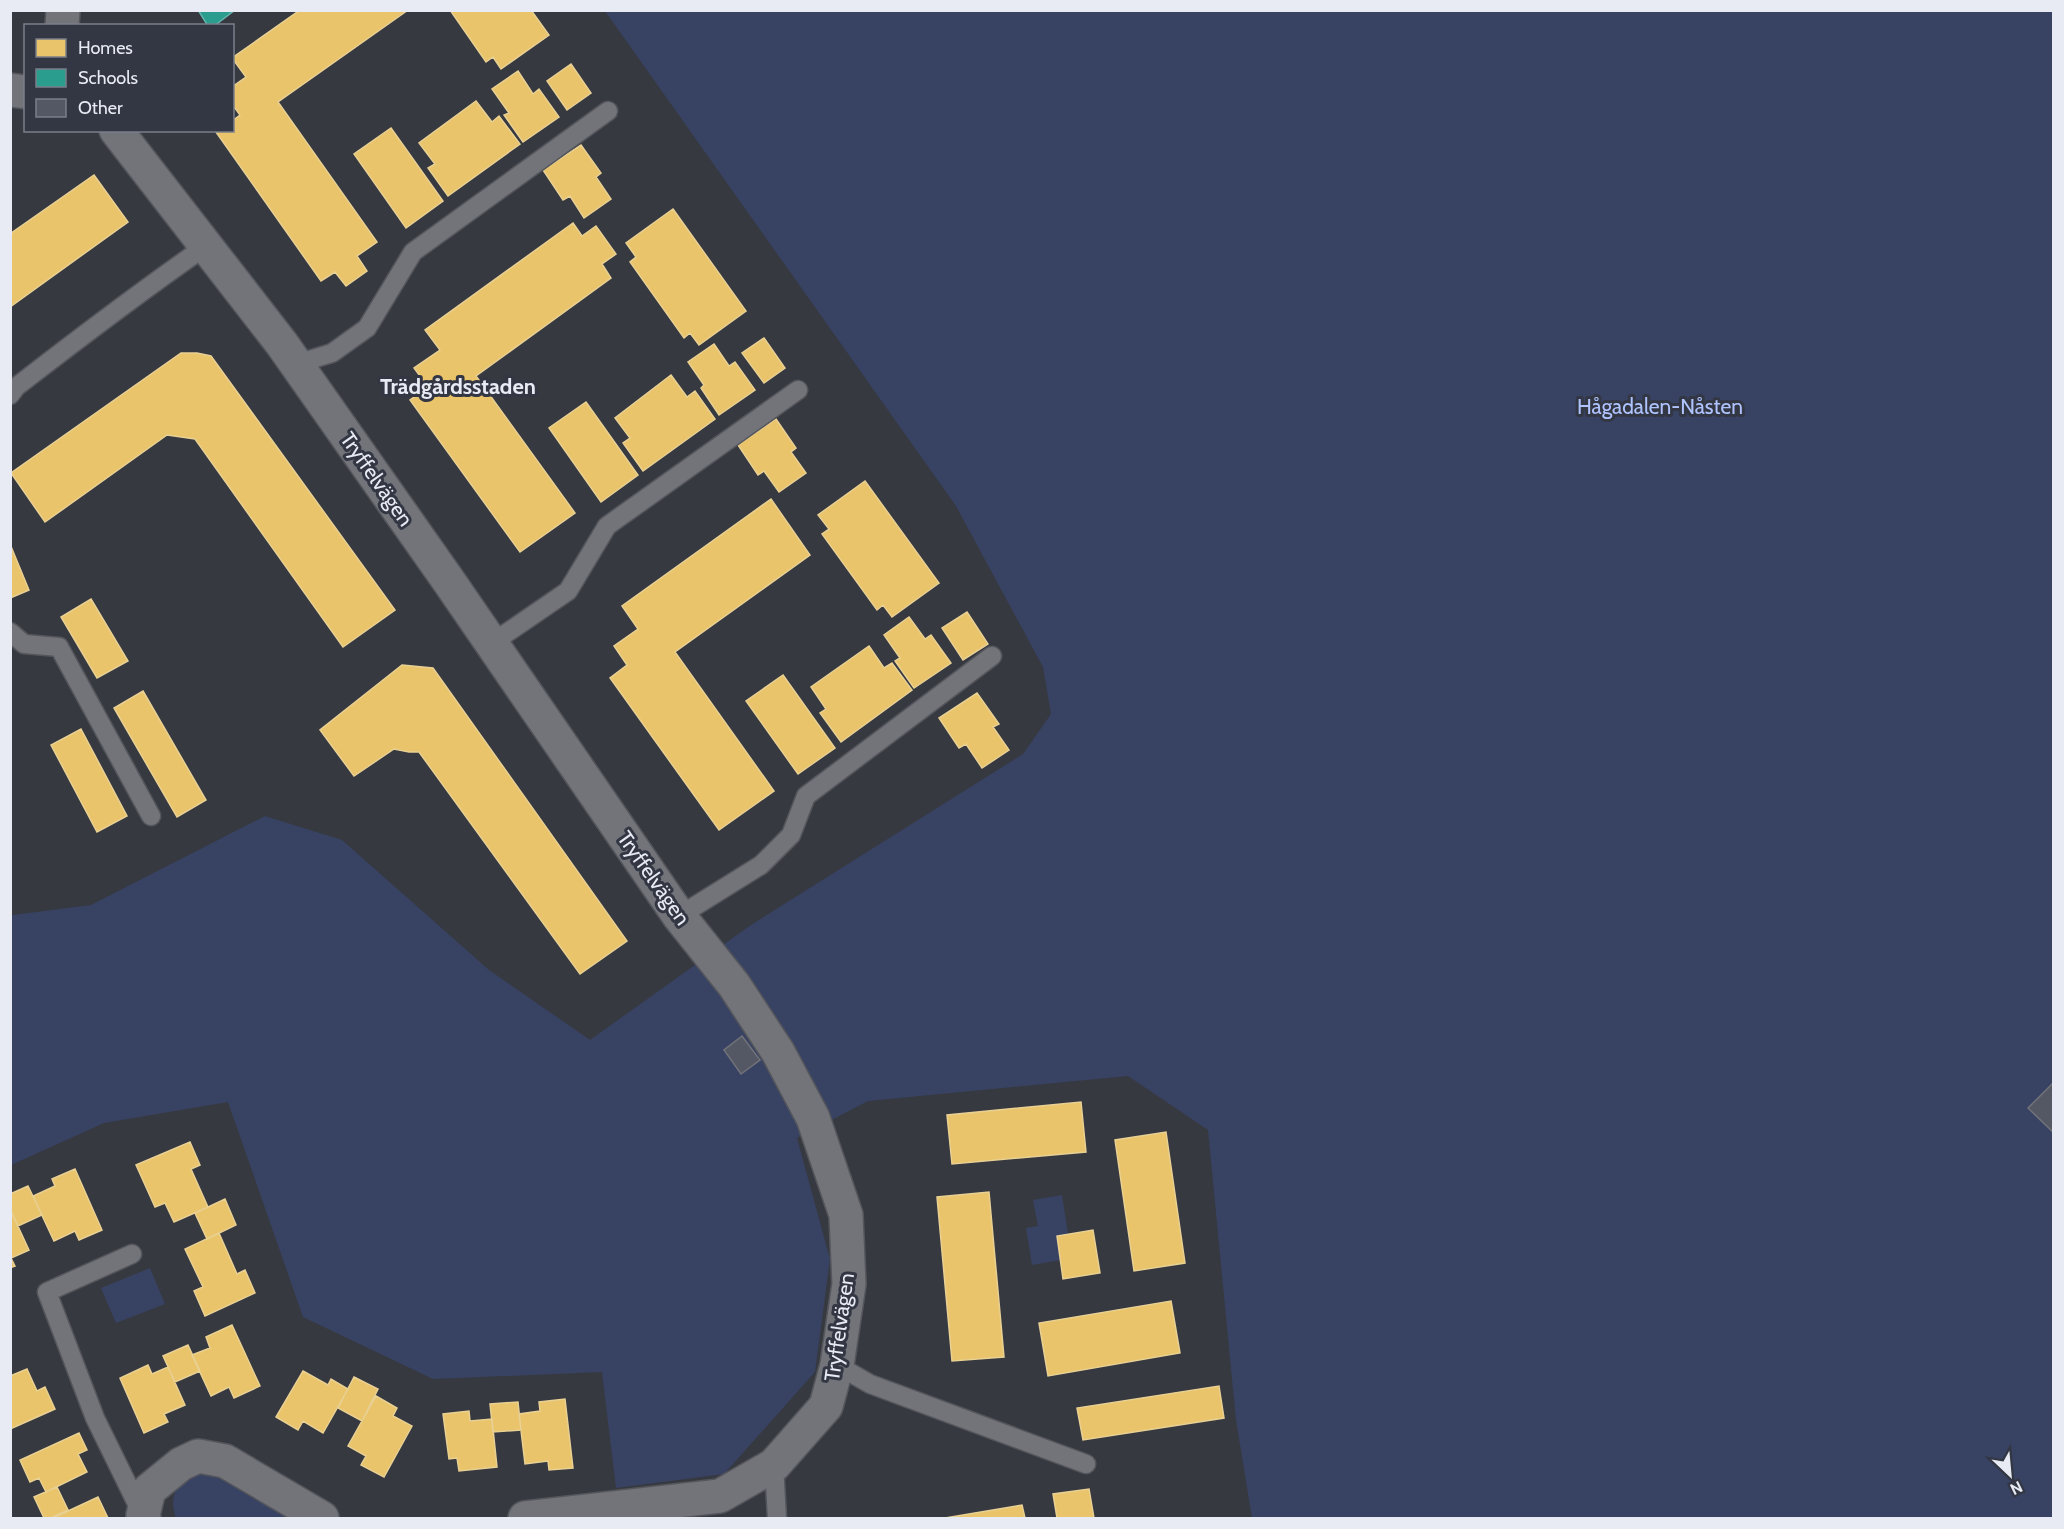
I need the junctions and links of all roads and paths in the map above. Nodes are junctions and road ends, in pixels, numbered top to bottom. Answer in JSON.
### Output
{"nodes":[{"id":1,"x":608,"y":111,"type":"dead end"},
{"id":2,"x":118,"y":132,"type":"edge"},
{"id":3,"x":206,"y":246,"type":"junction"},
{"id":4,"x":296,"y":364,"type":"junction"},
{"id":5,"x":798,"y":390,"type":"dead end"},
{"id":6,"x":10,"y":395,"type":"edge"},
{"id":7,"x":10,"y":632,"type":"edge"},
{"id":8,"x":492,"y":643,"type":"junction"},
{"id":9,"x":992,"y":656,"type":"dead end"},
{"id":10,"x":151,"y":816,"type":"dead end"},
{"id":11,"x":679,"y":916,"type":"junction"},
{"id":12,"x":132,"y":1254,"type":"dead end"},
{"id":13,"x":837,"y":1365,"type":"junction"},
{"id":14,"x":1086,"y":1464,"type":"dead end"},
{"id":15,"x":774,"y":1465,"type":"junction"},
{"id":16,"x":143,"y":1517,"type":"edge"},
{"id":17,"x":322,"y":1518,"type":"edge"},
{"id":18,"x":525,"y":1518,"type":"edge"},
{"id":19,"x":777,"y":1518,"type":"edge"}],
"edges":[{"from":1,"to":4,"type":"lane"},
{"from":2,"to":3,"type":"street","name":"Tryffelvägen"},
{"from":3,"to":4,"type":"street","name":"Tryffelvägen"},
{"from":3,"to":6,"type":"lane"},
{"from":4,"to":8,"type":"street","name":"Tryffelvägen"},
{"from":5,"to":8,"type":"lane"},
{"from":7,"to":10,"type":"lane"},
{"from":8,"to":11,"type":"street","name":"Tryffelvägen"},
{"from":9,"to":11,"type":"lane"},
{"from":11,"to":13,"type":"street","name":"Tryffelvägen"},
{"from":12,"to":16,"type":"lane"},
{"from":13,"to":14,"type":"lane"},
{"from":13,"to":15,"type":"street","name":"Tryffelvägen"},
{"from":15,"to":18,"type":"street","name":"Tryffelvägen"},
{"from":15,"to":19,"type":"lane"},
{"from":16,"to":17,"type":"street"}]}
